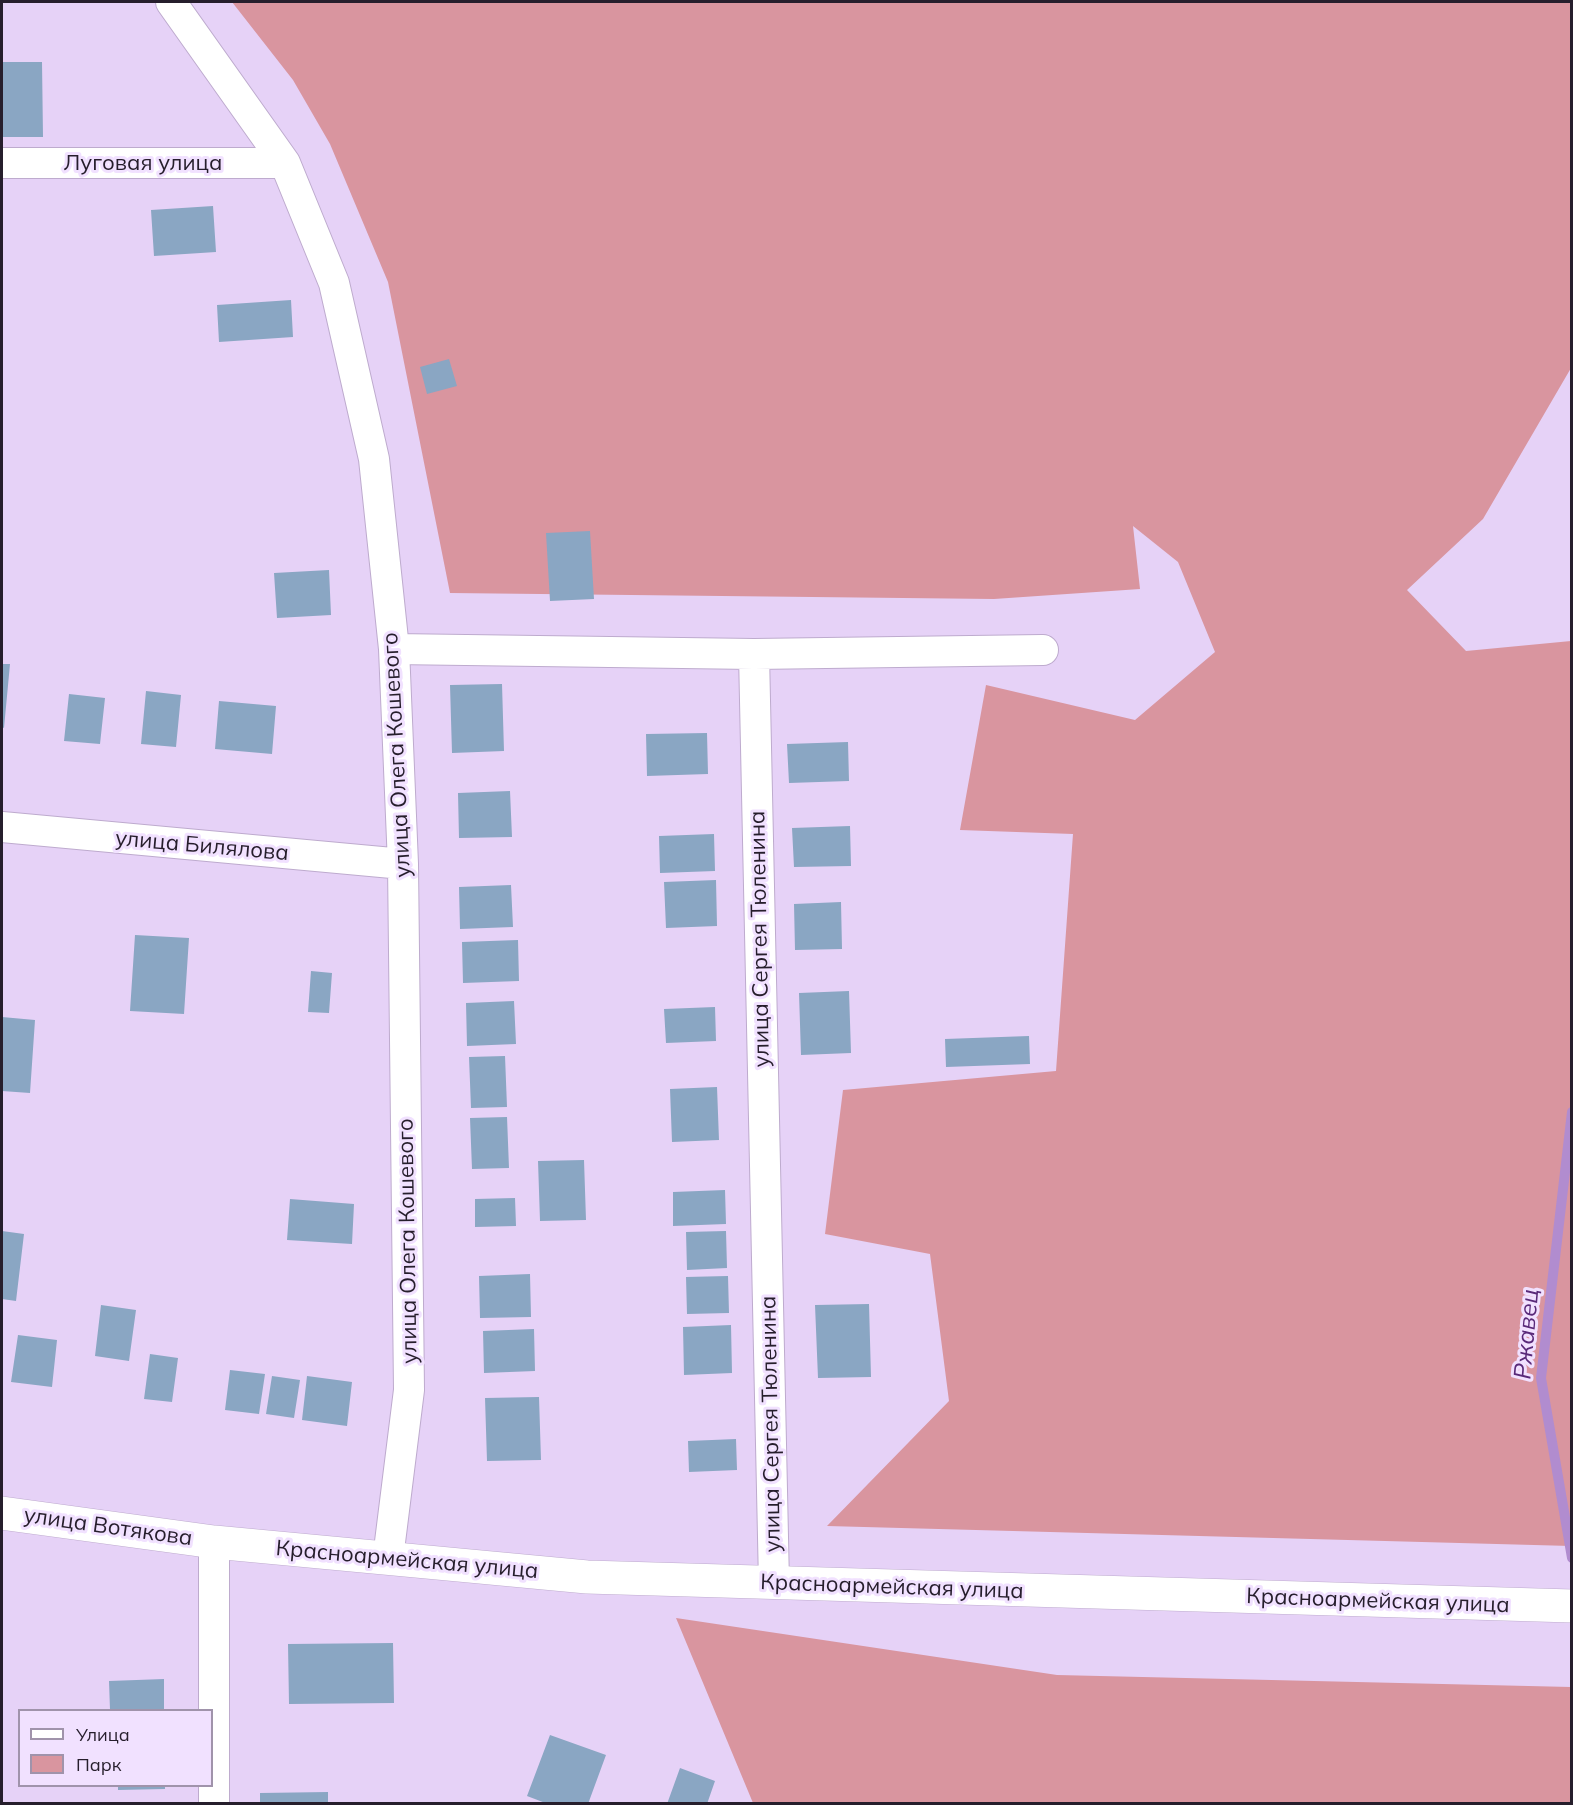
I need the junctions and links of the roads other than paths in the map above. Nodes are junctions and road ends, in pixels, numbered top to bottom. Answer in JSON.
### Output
{"nodes":[{"id":1,"x":171,"y":2,"type":"edge"},
{"id":2,"x":2,"y":163,"type":"edge"},
{"id":3,"x":285,"y":163,"type":"junction"},
{"id":4,"x":394,"y":649,"type":"junction"},
{"id":5,"x":1044,"y":650,"type":"dead end"},
{"id":6,"x":754,"y":654,"type":"junction"},
{"id":7,"x":2,"y":827,"type":"edge"},
{"id":8,"x":403,"y":864,"type":"junction"},
{"id":9,"x":2,"y":1513,"type":"edge"},
{"id":10,"x":214,"y":1542,"type":"junction"},
{"id":11,"x":388,"y":1558,"type":"junction"},
{"id":12,"x":774,"y":1583,"type":"junction"},
{"id":13,"x":1572,"y":1606,"type":"edge"},
{"id":14,"x":214,"y":1803,"type":"edge"}],
"edges":[{"from":1,"to":3,"type":"street","name":"улица Олега Кошевого"},
{"from":2,"to":3,"type":"street","name":"Луговая улица"},
{"from":3,"to":4,"type":"street","name":"улица Олега Кошевого"},
{"from":4,"to":6,"type":"street"},
{"from":4,"to":8,"type":"street","name":"улица Олега Кошевого"},
{"from":5,"to":6,"type":"street"},
{"from":6,"to":12,"type":"street","name":"улица Сергея Тюленина"},
{"from":7,"to":8,"type":"street","name":"улица Билялова"},
{"from":8,"to":11,"type":"street","name":"улица Олега Кошевого"},
{"from":9,"to":10,"type":"street","name":"улица Вотякова"},
{"from":10,"to":11,"type":"street","name":"Красноармейская улица"},
{"from":10,"to":14,"type":"street"},
{"from":11,"to":12,"type":"street","name":"Красноармейская улица"},
{"from":12,"to":13,"type":"street","name":"Красноармейская улица"}]}
